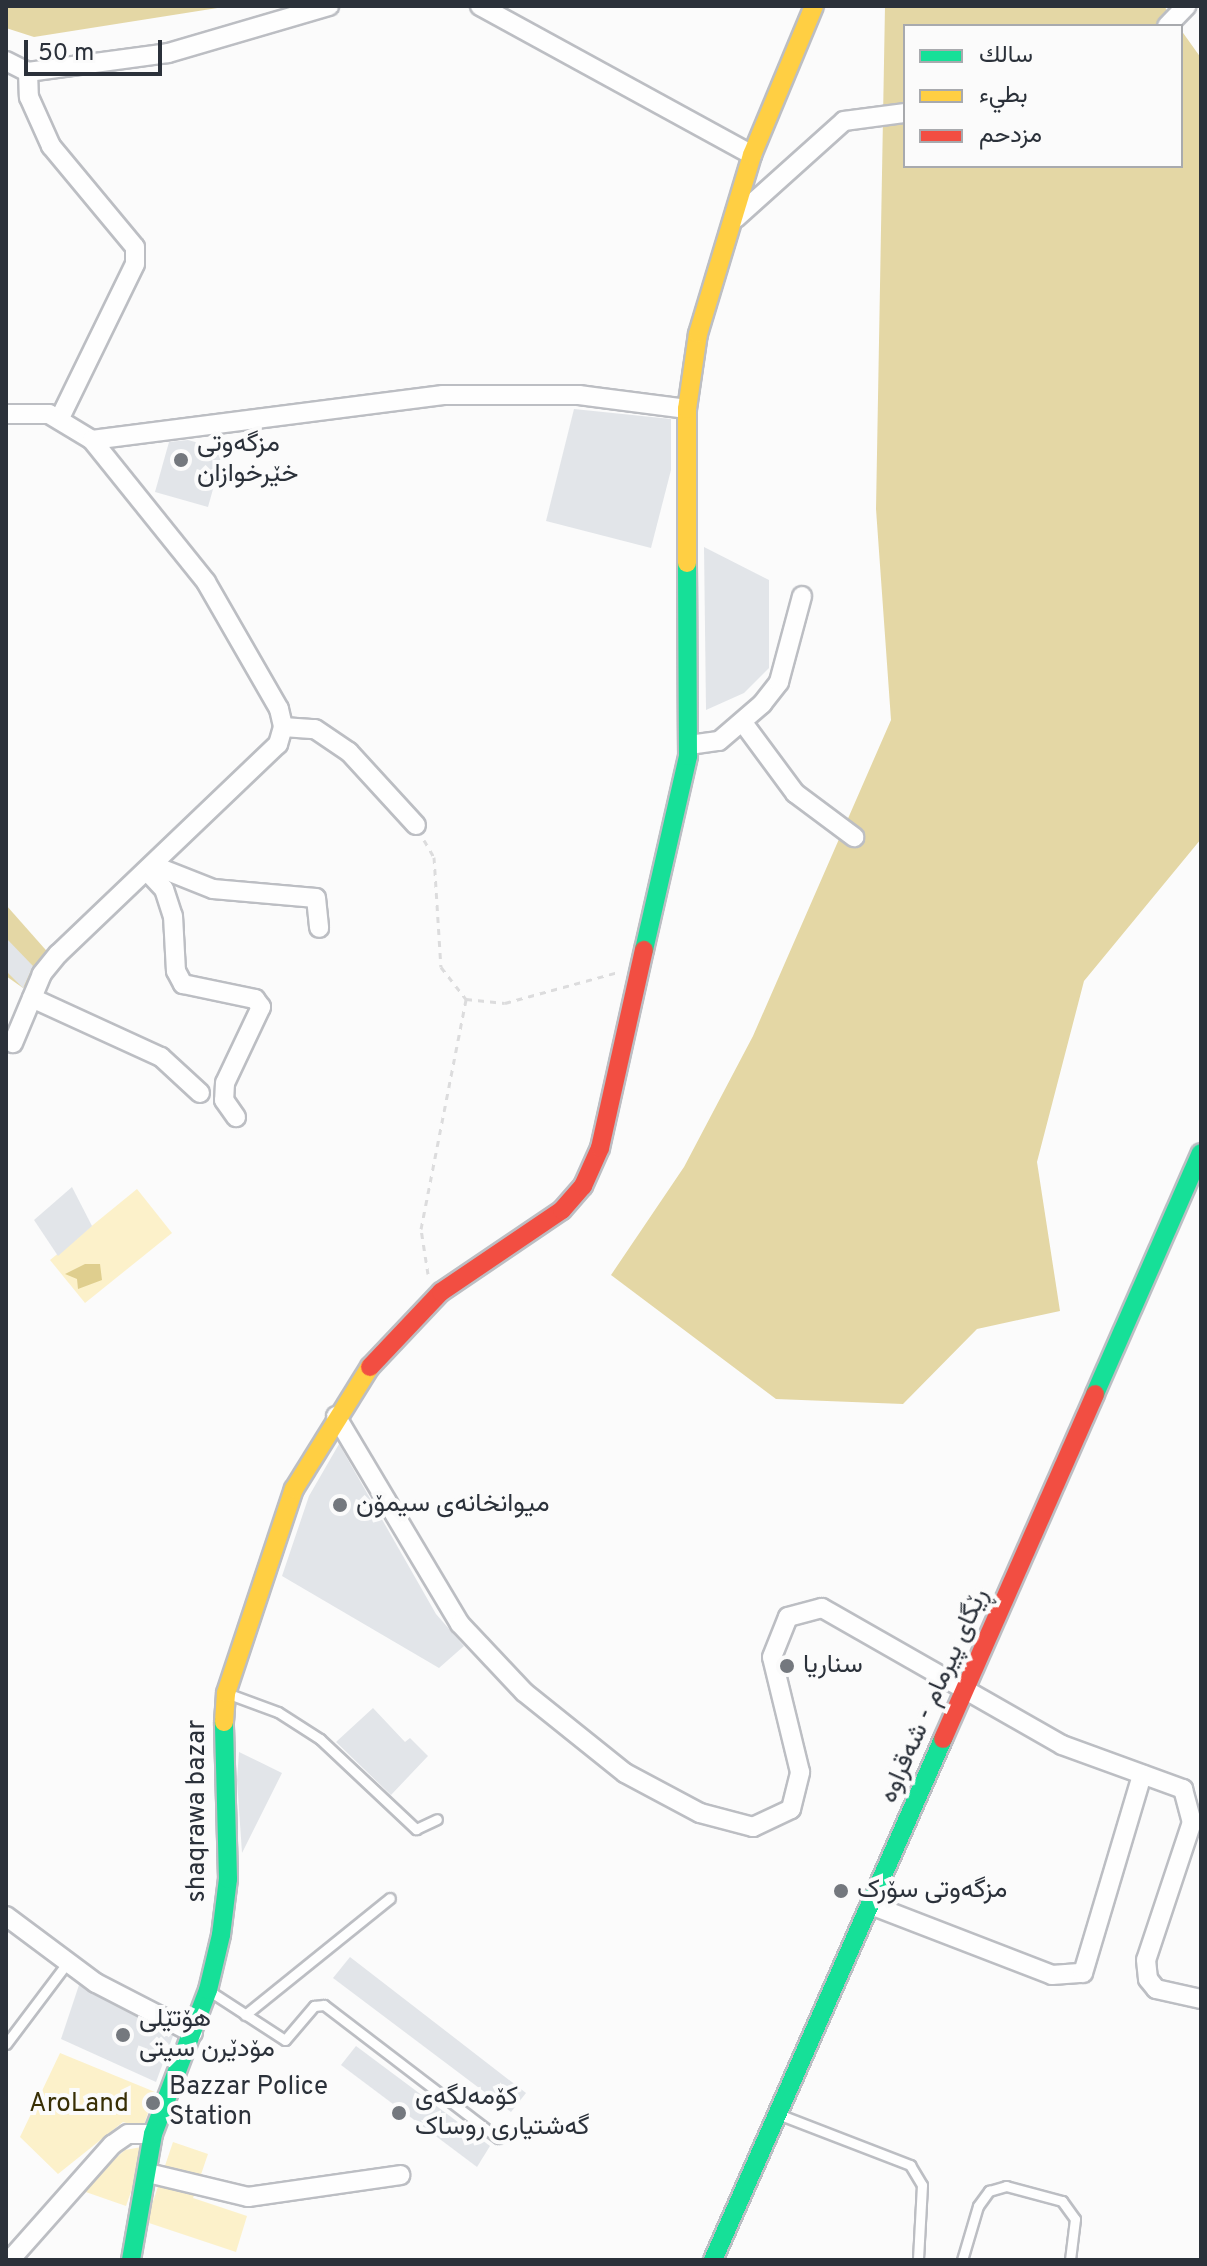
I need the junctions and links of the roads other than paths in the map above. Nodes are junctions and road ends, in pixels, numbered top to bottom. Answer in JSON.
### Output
{"nodes":[{"id":1,"x":329,"y":6,"type":"edge"},
{"id":2,"x":480,"y":6,"type":"edge"},
{"id":3,"x":814,"y":6,"type":"edge"},
{"id":4,"x":1186,"y":6,"type":"edge"},
{"id":5,"x":1169,"y":24,"type":"edge"},
{"id":6,"x":6,"y":61,"type":"edge"},
{"id":7,"x":28,"y":72,"type":"junction"},
{"id":8,"x":903,"y":113,"type":"edge"},
{"id":9,"x":752,"y":155,"type":"junction"},
{"id":10,"x":736,"y":218,"type":"junction"},
{"id":11,"x":687,"y":409,"type":"junction"},
{"id":12,"x":6,"y":414,"type":"edge"},
{"id":13,"x":60,"y":418,"type":"junction"},
{"id":14,"x":92,"y":440,"type":"junction"},
{"id":15,"x":802,"y":596,"type":"dead end"},
{"id":16,"x":744,"y":724,"type":"junction"},
{"id":17,"x":283,"y":727,"type":"junction"},
{"id":18,"x":689,"y":745,"type":"junction"},
{"id":19,"x":416,"y":825,"type":"road end"},
{"id":20,"x":854,"y":837,"type":"dead end"},
{"id":21,"x":151,"y":869,"type":"junction"},
{"id":22,"x":319,"y":928,"type":"dead end"},
{"id":23,"x":32,"y":998,"type":"junction"},
{"id":24,"x":13,"y":1043,"type":"dead end"},
{"id":25,"x":200,"y":1093,"type":"dead end"},
{"id":26,"x":236,"y":1117,"type":"dead end"},
{"id":27,"x":1201,"y":1153,"type":"edge"},
{"id":28,"x":336,"y":1416,"type":"junction"},
{"id":29,"x":968,"y":1686,"type":"junction"},
{"id":30,"x":226,"y":1693,"type":"junction"},
{"id":31,"x":1142,"y":1775,"type":"junction"},
{"id":32,"x":437,"y":1819,"type":"dead end"},
{"id":33,"x":390,"y":1898,"type":"dead end"},
{"id":34,"x":871,"y":1905,"type":"junction"},
{"id":35,"x":6,"y":1916,"type":"edge"},
{"id":36,"x":67,"y":1963,"type":"junction"},
{"id":37,"x":208,"y":1990,"type":"junction"},
{"id":38,"x":1201,"y":1999,"type":"edge"},
{"id":39,"x":245,"y":2015,"type":"junction"},
{"id":40,"x":193,"y":2033,"type":"junction"},
{"id":41,"x":6,"y":2044,"type":"edge"},
{"id":42,"x":778,"y":2114,"type":"junction"},
{"id":43,"x":153,"y":2134,"type":"junction"},
{"id":44,"x":498,"y":2138,"type":"dead end"},
{"id":45,"x":148,"y":2173,"type":"junction"},
{"id":46,"x":400,"y":2175,"type":"dead end"},
{"id":47,"x":10,"y":2260,"type":"edge"},
{"id":48,"x":131,"y":2260,"type":"edge"},
{"id":49,"x":713,"y":2260,"type":"edge"},
{"id":50,"x":918,"y":2260,"type":"edge"},
{"id":51,"x":962,"y":2260,"type":"edge"},
{"id":52,"x":1070,"y":2260,"type":"edge"}],
"edges":[{"from":1,"to":7,"type":"street"},
{"from":2,"to":9,"type":"street"},
{"from":3,"to":9,"type":"street","name":"shaqrawa bazar"},
{"from":4,"to":5,"type":"street"},
{"from":6,"to":7,"type":"street"},
{"from":7,"to":13,"type":"street"},
{"from":8,"to":10,"type":"street"},
{"from":9,"to":10,"type":"street","name":"shaqrawa bazar"},
{"from":10,"to":11,"type":"street","name":"shaqrawa bazar"},
{"from":11,"to":14,"type":"street"},
{"from":11,"to":18,"type":"street","name":"shaqrawa bazar"},
{"from":12,"to":13,"type":"street"},
{"from":13,"to":14,"type":"street"},
{"from":14,"to":17,"type":"street"},
{"from":15,"to":16,"type":"street"},
{"from":16,"to":18,"type":"street"},
{"from":16,"to":20,"type":"street"},
{"from":17,"to":19,"type":"street"},
{"from":17,"to":21,"type":"street"},
{"from":18,"to":28,"type":"street","name":"shaqrawa bazar"},
{"from":21,"to":22,"type":"street"},
{"from":21,"to":23,"type":"street"},
{"from":21,"to":26,"type":"street"},
{"from":23,"to":24,"type":"street"},
{"from":23,"to":25,"type":"street"},
{"from":27,"to":29,"type":"street","name":"ڕێگای پیرمام - شەقراوە"},
{"from":28,"to":29,"type":"street"},
{"from":28,"to":30,"type":"street","name":"shaqrawa bazar"},
{"from":29,"to":31,"type":"street"},
{"from":29,"to":34,"type":"street","name":"ڕێگای پیرمام - شەقراوە"},
{"from":30,"to":32,"type":"lane"},
{"from":30,"to":37,"type":"street","name":"shaqrawa bazar"},
{"from":31,"to":34,"type":"street"},
{"from":31,"to":38,"type":"street"},
{"from":33,"to":39,"type":"lane"},
{"from":34,"to":42,"type":"street","name":"ڕێگای پیرمام - شەقراوە"},
{"from":35,"to":36,"type":"street"},
{"from":36,"to":40,"type":"street"},
{"from":36,"to":41,"type":"lane"},
{"from":37,"to":39,"type":"lane"},
{"from":37,"to":40,"type":"street","name":"shaqrawa bazar"},
{"from":39,"to":44,"type":"lane"},
{"from":40,"to":43,"type":"street","name":"shaqrawa bazar"},
{"from":42,"to":49,"type":"street","name":"ڕێگای پیرمام - شەقراوە"},
{"from":42,"to":50,"type":"lane"},
{"from":43,"to":45,"type":"street","name":"shaqrawa bazar"},
{"from":43,"to":47,"type":"street"},
{"from":45,"to":46,"type":"street"},
{"from":45,"to":48,"type":"street","name":"shaqrawa bazar"},
{"from":51,"to":52,"type":"lane"}]}
